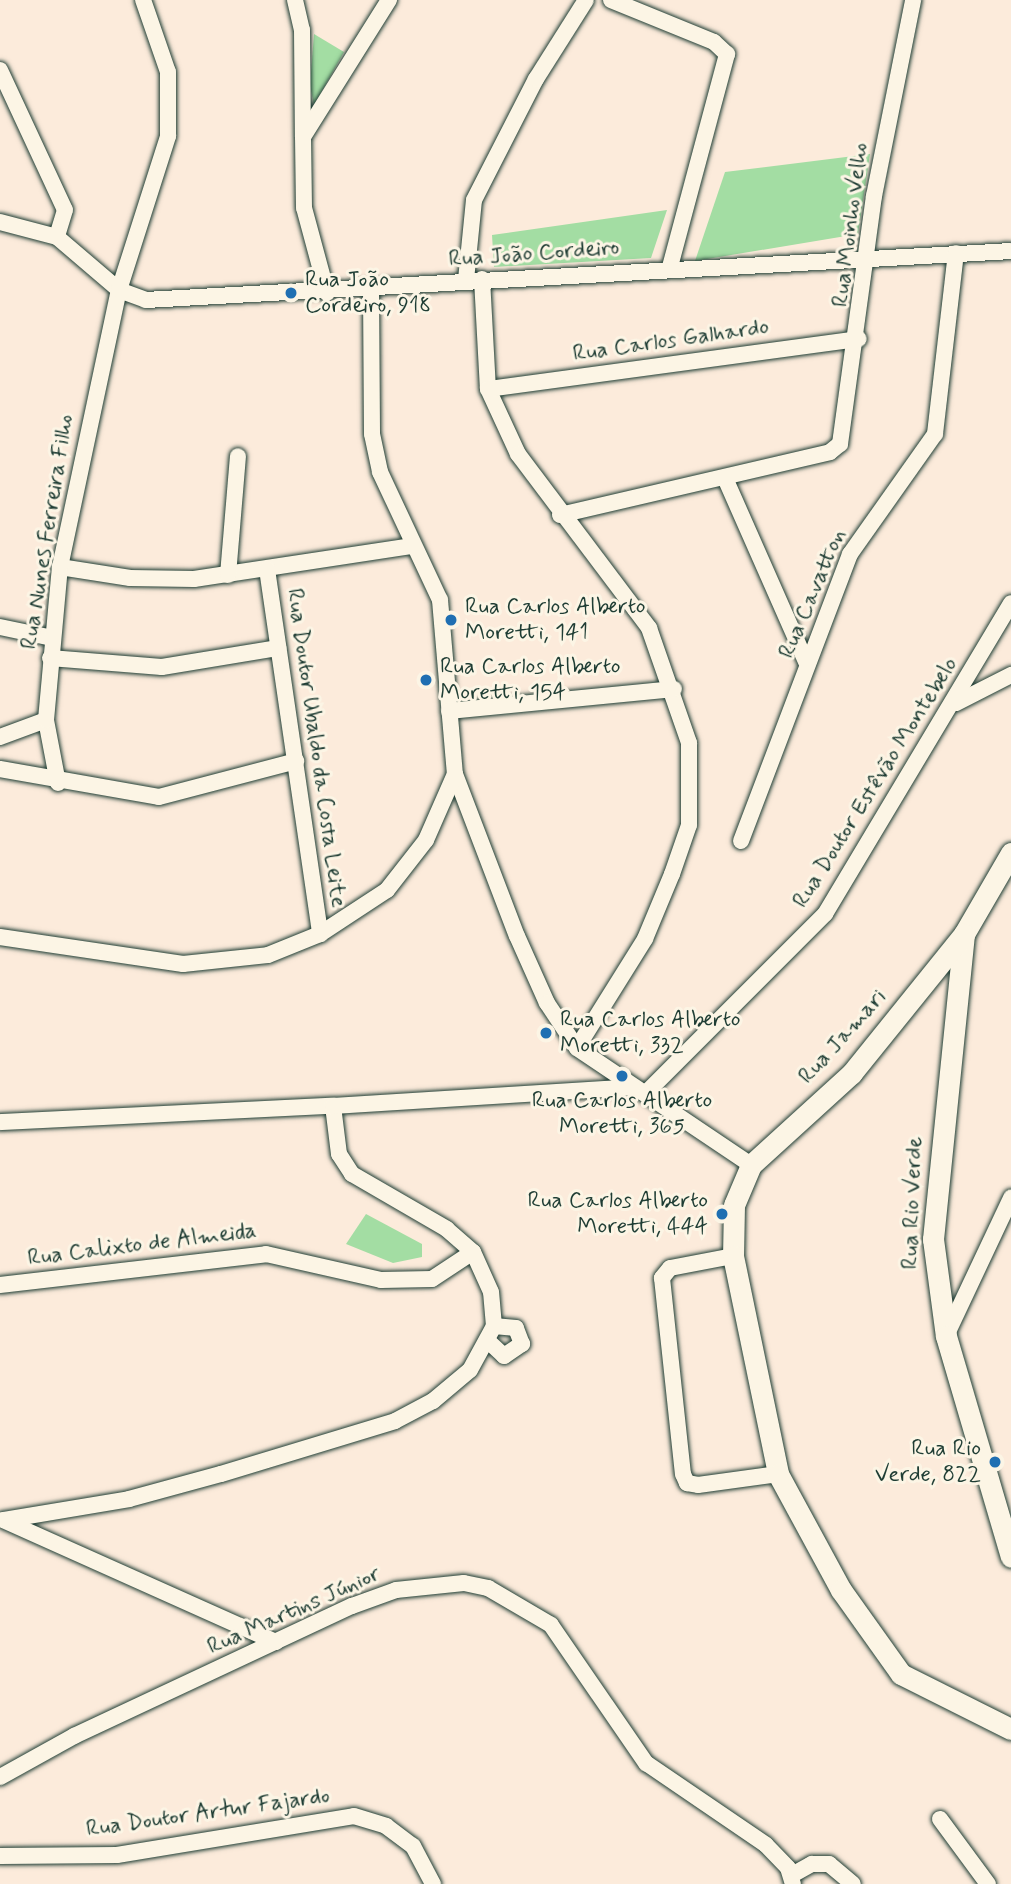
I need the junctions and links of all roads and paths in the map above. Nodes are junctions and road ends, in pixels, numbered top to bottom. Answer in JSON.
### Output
{"nodes":[{"id":1,"x":142,"y":0,"type":"edge"},
{"id":2,"x":295,"y":0,"type":"edge"},
{"id":3,"x":389,"y":0,"type":"edge"},
{"id":4,"x":586,"y":0,"type":"edge"},
{"id":5,"x":611,"y":0,"type":"edge"},
{"id":6,"x":913,"y":0,"type":"edge"},
{"id":7,"x":0,"y":70,"type":"edge"},
{"id":8,"x":303,"y":137,"type":"junction"},
{"id":9,"x":0,"y":222,"type":"edge"},
{"id":10,"x":57,"y":237,"type":"junction"},
{"id":11,"x":1011,"y":251,"type":"edge"},
{"id":12,"x":956,"y":253,"type":"junction"},
{"id":13,"x":870,"y":258,"type":"junction"},
{"id":14,"x":670,"y":267,"type":"junction"},
{"id":15,"x":474,"y":280,"type":"junction"},
{"id":16,"x":371,"y":289,"type":"junction"},
{"id":17,"x":119,"y":290,"type":"junction"},
{"id":18,"x":327,"y":293,"type":"junction"},
{"id":19,"x":859,"y":339,"type":"junction"},
{"id":20,"x":488,"y":388,"type":"junction"},
{"id":21,"x":238,"y":456,"type":"dead end"},
{"id":22,"x":725,"y":478,"type":"junction"},
{"id":23,"x":560,"y":515,"type":"junction"},
{"id":24,"x":413,"y":546,"type":"junction"},
{"id":25,"x":60,"y":567,"type":"junction"},
{"id":26,"x":267,"y":569,"type":"junction"},
{"id":27,"x":228,"y":576,"type":"junction"},
{"id":28,"x":1011,"y":603,"type":"edge"},
{"id":29,"x":0,"y":627,"type":"edge"},
{"id":30,"x":52,"y":638,"type":"junction"},
{"id":31,"x":278,"y":648,"type":"junction"},
{"id":32,"x":50,"y":658,"type":"junction"},
{"id":33,"x":807,"y":664,"type":"junction"},
{"id":34,"x":1011,"y":675,"type":"edge"},
{"id":35,"x":674,"y":689,"type":"junction"},
{"id":36,"x":956,"y":703,"type":"junction"},
{"id":37,"x":449,"y":710,"type":"junction"},
{"id":38,"x":46,"y":720,"type":"junction"},
{"id":39,"x":0,"y":737,"type":"edge"},
{"id":40,"x":296,"y":761,"type":"junction"},
{"id":41,"x":0,"y":769,"type":"edge"},
{"id":42,"x":455,"y":774,"type":"junction"},
{"id":43,"x":58,"y":783,"type":"junction"},
{"id":44,"x":741,"y":841,"type":"dead end"},
{"id":45,"x":1011,"y":853,"type":"edge"},
{"id":46,"x":320,"y":934,"type":"junction"},
{"id":47,"x":964,"y":934,"type":"junction"},
{"id":48,"x":0,"y":937,"type":"edge"},
{"id":49,"x":919,"y":990,"type":"junction"},
{"id":50,"x":954,"y":1023,"type":"junction"},
{"id":51,"x":577,"y":1048,"type":"junction"},
{"id":52,"x":639,"y":1091,"type":"junction"},
{"id":53,"x":333,"y":1106,"type":"junction"},
{"id":54,"x":0,"y":1122,"type":"edge"},
{"id":55,"x":751,"y":1165,"type":"junction"},
{"id":56,"x":1011,"y":1198,"type":"edge"},
{"id":57,"x":473,"y":1252,"type":"junction"},
{"id":58,"x":733,"y":1256,"type":"junction"},
{"id":59,"x":0,"y":1284,"type":"edge"},
{"id":60,"x":946,"y":1336,"type":"junction"},
{"id":61,"x":778,"y":1474,"type":"junction"},
{"id":62,"x":2,"y":1520,"type":"edge"},
{"id":63,"x":1011,"y":1558,"type":"edge"},
{"id":64,"x":276,"y":1642,"type":"junction"},
{"id":65,"x":1011,"y":1729,"type":"edge"},
{"id":66,"x":0,"y":1777,"type":"edge"},
{"id":67,"x":940,"y":1819,"type":"dead end"},
{"id":68,"x":0,"y":1856,"type":"edge"},
{"id":69,"x":792,"y":1879,"type":"edge"},
{"id":70,"x":433,"y":1884,"type":"edge"},
{"id":71,"x":853,"y":1884,"type":"edge"},
{"id":72,"x":988,"y":1884,"type":"edge"}],
"edges":[{"from":1,"to":17,"type":"street","name":"Rua Nunes Ferreira Filho"},
{"from":2,"to":8,"type":"street"},
{"from":3,"to":8,"type":"street"},
{"from":4,"to":15,"type":"street"},
{"from":5,"to":14,"type":"street"},
{"from":6,"to":13,"type":"street","name":"Rua Moinho Velho"},
{"from":7,"to":10,"type":"street"},
{"from":8,"to":18,"type":"street"},
{"from":9,"to":10,"type":"street","name":"Rua João Cordeiro"},
{"from":10,"to":17,"type":"street","name":"Rua João Cordeiro"},
{"from":11,"to":12,"type":"street","name":"Rua João Cordeiro"},
{"from":12,"to":13,"type":"street","name":"Rua João Cordeiro"},
{"from":12,"to":33,"type":"street","name":"Rua Cavatton"},
{"from":13,"to":14,"type":"street","name":"Rua João Cordeiro"},
{"from":13,"to":19,"type":"street","name":"Rua Moinho Velho"},
{"from":14,"to":15,"type":"street","name":"Rua João Cordeiro"},
{"from":15,"to":16,"type":"street","name":"Rua João Cordeiro"},
{"from":15,"to":20,"type":"street"},
{"from":16,"to":18,"type":"street","name":"Rua João Cordeiro"},
{"from":16,"to":24,"type":"street"},
{"from":17,"to":18,"type":"street","name":"Rua João Cordeiro"},
{"from":17,"to":25,"type":"street","name":"Rua Nunes Ferreira Filho"},
{"from":19,"to":20,"type":"street","name":"Rua Carlos Galhardo"},
{"from":19,"to":22,"type":"street","name":"Rua Moinho Velho"},
{"from":20,"to":23,"type":"street"},
{"from":21,"to":27,"type":"street"},
{"from":22,"to":23,"type":"street"},
{"from":22,"to":33,"type":"street"},
{"from":23,"to":35,"type":"street"},
{"from":24,"to":26,"type":"street"},
{"from":24,"to":37,"type":"street"},
{"from":25,"to":27,"type":"street"},
{"from":25,"to":30,"type":"street","name":"Rua Nunes Ferreira Filho"},
{"from":26,"to":27,"type":"street"},
{"from":26,"to":31,"type":"street","name":"Rua Doutor Ubaldo da Costa Leite"},
{"from":28,"to":36,"type":"street","name":"Rua Doutor Estêvão Montebelo"},
{"from":29,"to":30,"type":"street"},
{"from":30,"to":32,"type":"street","name":"Rua Nunes Ferreira Filho"},
{"from":31,"to":32,"type":"street"},
{"from":31,"to":40,"type":"street","name":"Rua Doutor Ubaldo da Costa Leite"},
{"from":32,"to":38,"type":"street","name":"Rua Nunes Ferreira Filho"},
{"from":33,"to":44,"type":"street","name":"Rua Cavatton"},
{"from":34,"to":36,"type":"street"},
{"from":35,"to":37,"type":"street"},
{"from":35,"to":51,"type":"street"},
{"from":36,"to":52,"type":"street","name":"Rua Doutor Estêvão Montebelo"},
{"from":37,"to":42,"type":"street"},
{"from":38,"to":39,"type":"street"},
{"from":38,"to":43,"type":"street","name":"Rua Nunes Ferreira Filho"},
{"from":40,"to":43,"type":"street"},
{"from":40,"to":46,"type":"street","name":"Rua Doutor Ubaldo da Costa Leite"},
{"from":41,"to":43,"type":"street"},
{"from":42,"to":46,"type":"street"},
{"from":42,"to":51,"type":"street"},
{"from":45,"to":47,"type":"street","name":"Rua Rio Verde"},
{"from":46,"to":48,"type":"street"},
{"from":47,"to":49,"type":"street","name":"Rua Jamari"},
{"from":47,"to":50,"type":"street","name":"Rua Rio Verde"},
{"from":49,"to":50,"type":"street"},
{"from":49,"to":55,"type":"street","name":"Rua Jamari"},
{"from":50,"to":60,"type":"street","name":"Rua Rio Verde"},
{"from":51,"to":52,"type":"street"},
{"from":52,"to":53,"type":"street"},
{"from":52,"to":55,"type":"street"},
{"from":53,"to":54,"type":"street"},
{"from":53,"to":57,"type":"street"},
{"from":55,"to":58,"type":"street"},
{"from":56,"to":60,"type":"street"},
{"from":57,"to":59,"type":"street","name":"Rua Calixto de Almeida"},
{"from":57,"to":62,"type":"street"},
{"from":58,"to":61,"type":"street"},
{"from":58,"to":61,"type":"street"},
{"from":60,"to":63,"type":"street","name":"Rua Rio Verde"},
{"from":61,"to":65,"type":"street"},
{"from":62,"to":64,"type":"street"},
{"from":64,"to":66,"type":"street","name":"Rua Martins Júnior"},
{"from":64,"to":69,"type":"street","name":"Rua Martins Júnior"},
{"from":67,"to":72,"type":"street"},
{"from":68,"to":70,"type":"street","name":"Rua Doutor Artur Fajardo"},
{"from":69,"to":71,"type":"street"}]}
